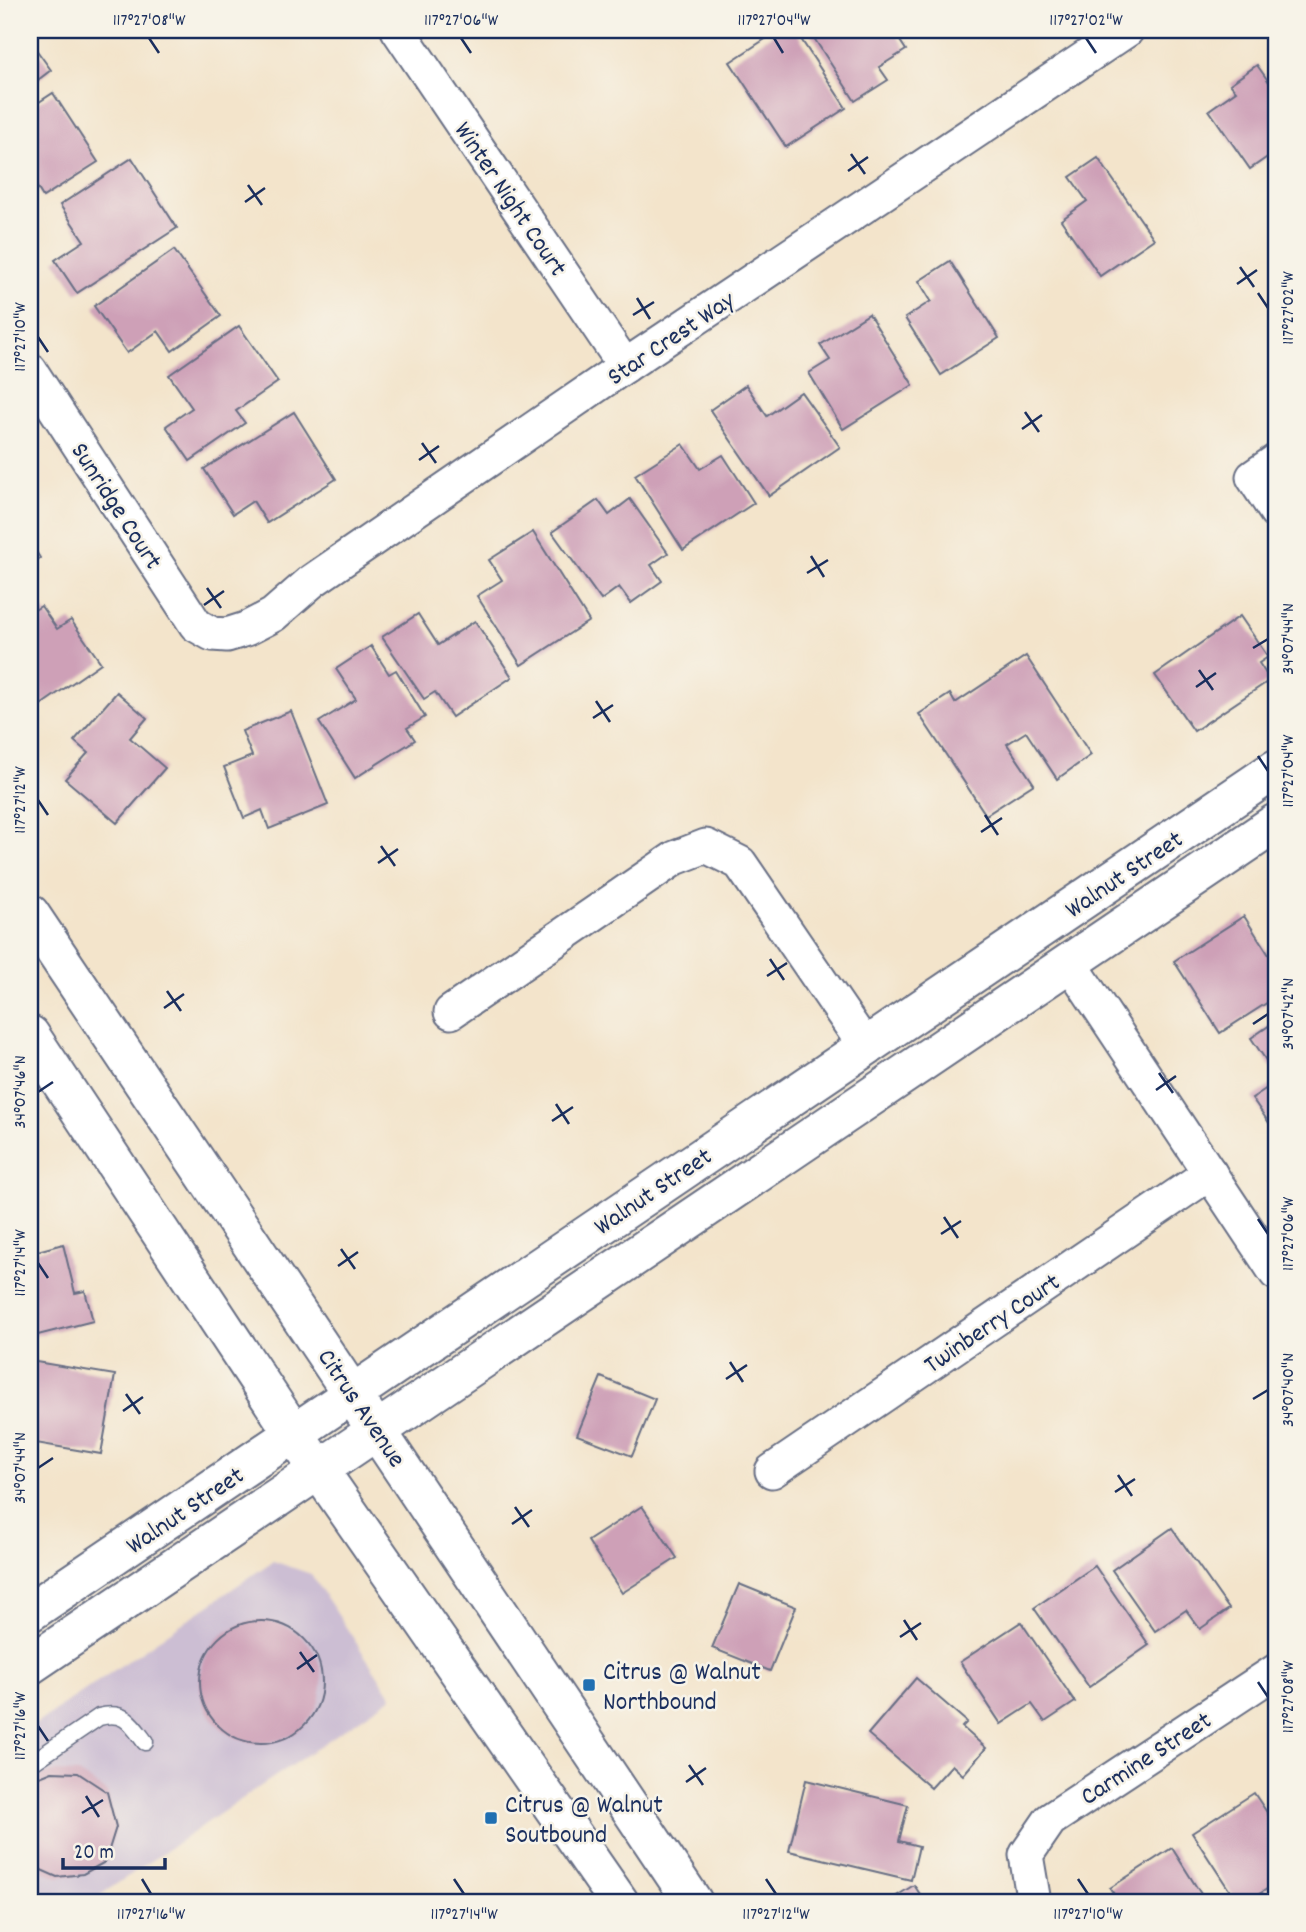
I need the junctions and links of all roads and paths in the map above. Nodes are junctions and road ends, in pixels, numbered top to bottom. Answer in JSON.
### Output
{"nodes":[{"id":1,"x":398,"y":30,"type":"edge"},
{"id":2,"x":1128,"y":30,"type":"edge"},
{"id":3,"x":625,"y":366,"type":"junction"},
{"id":4,"x":30,"y":370,"type":"edge"},
{"id":5,"x":1265,"y":469,"type":"edge"},
{"id":6,"x":1276,"y":512,"type":"edge"},
{"id":7,"x":212,"y":634,"type":"joint"},
{"id":8,"x":1276,"y":769,"type":"edge"},
{"id":9,"x":1276,"y":823,"type":"edge"},
{"id":10,"x":30,"y":914,"type":"edge"},
{"id":11,"x":1070,"y":963,"type":"junction"},
{"id":12,"x":451,"y":1012,"type":"dead end"},
{"id":13,"x":30,"y":1035,"type":"edge"},
{"id":14,"x":866,"y":1046,"type":"junction"},
{"id":15,"x":1210,"y":1173,"type":"junction"},
{"id":16,"x":1276,"y":1273,"type":"edge"},
{"id":17,"x":352,"y":1392,"type":"junction"},
{"id":18,"x":377,"y":1428,"type":"junction"},
{"id":19,"x":293,"y":1434,"type":"junction"},
{"id":20,"x":319,"y":1469,"type":"junction"},
{"id":21,"x":772,"y":1471,"type":"dead end"},
{"id":22,"x":30,"y":1612,"type":"edge"},
{"id":23,"x":30,"y":1665,"type":"edge"},
{"id":24,"x":1276,"y":1671,"type":"edge"},
{"id":25,"x":145,"y":1742,"type":"dead end"},
{"id":26,"x":30,"y":1764,"type":"edge"},
{"id":27,"x":619,"y":1902,"type":"edge"},
{"id":28,"x":692,"y":1902,"type":"edge"},
{"id":29,"x":1034,"y":1902,"type":"edge"}],
"edges":[{"from":1,"to":3,"type":"street","name":"Winter Night Court"},
{"from":2,"to":3,"type":"street","name":"Star Crest Way"},
{"from":3,"to":7,"type":"street","name":"Star Crest Way"},
{"from":4,"to":7,"type":"street","name":"Sunridge Court"},
{"from":5,"to":6,"type":"street"},
{"from":8,"to":14,"type":"street","name":"Walnut Street"},
{"from":9,"to":11,"type":"street","name":"Walnut Street"},
{"from":10,"to":17,"type":"street","name":"Citrus Avenue"},
{"from":11,"to":15,"type":"street"},
{"from":11,"to":18,"type":"street","name":"Walnut Street"},
{"from":12,"to":14,"type":"street"},
{"from":13,"to":19,"type":"street"},
{"from":14,"to":17,"type":"street","name":"Walnut Street"},
{"from":15,"to":16,"type":"street"},
{"from":15,"to":21,"type":"street","name":"Twinberry Court"},
{"from":17,"to":18,"type":"street","name":"Citrus Avenue"},
{"from":17,"to":19,"type":"street","name":"Walnut Street"},
{"from":18,"to":20,"type":"street","name":"Walnut Street"},
{"from":18,"to":28,"type":"street","name":"Citrus Avenue"},
{"from":19,"to":20,"type":"street"},
{"from":19,"to":22,"type":"street","name":"Walnut Street"},
{"from":20,"to":23,"type":"street","name":"Walnut Street"},
{"from":20,"to":27,"type":"street"},
{"from":24,"to":29,"type":"street","name":"Carmine Street"},
{"from":25,"to":26,"type":"lane"}]}
